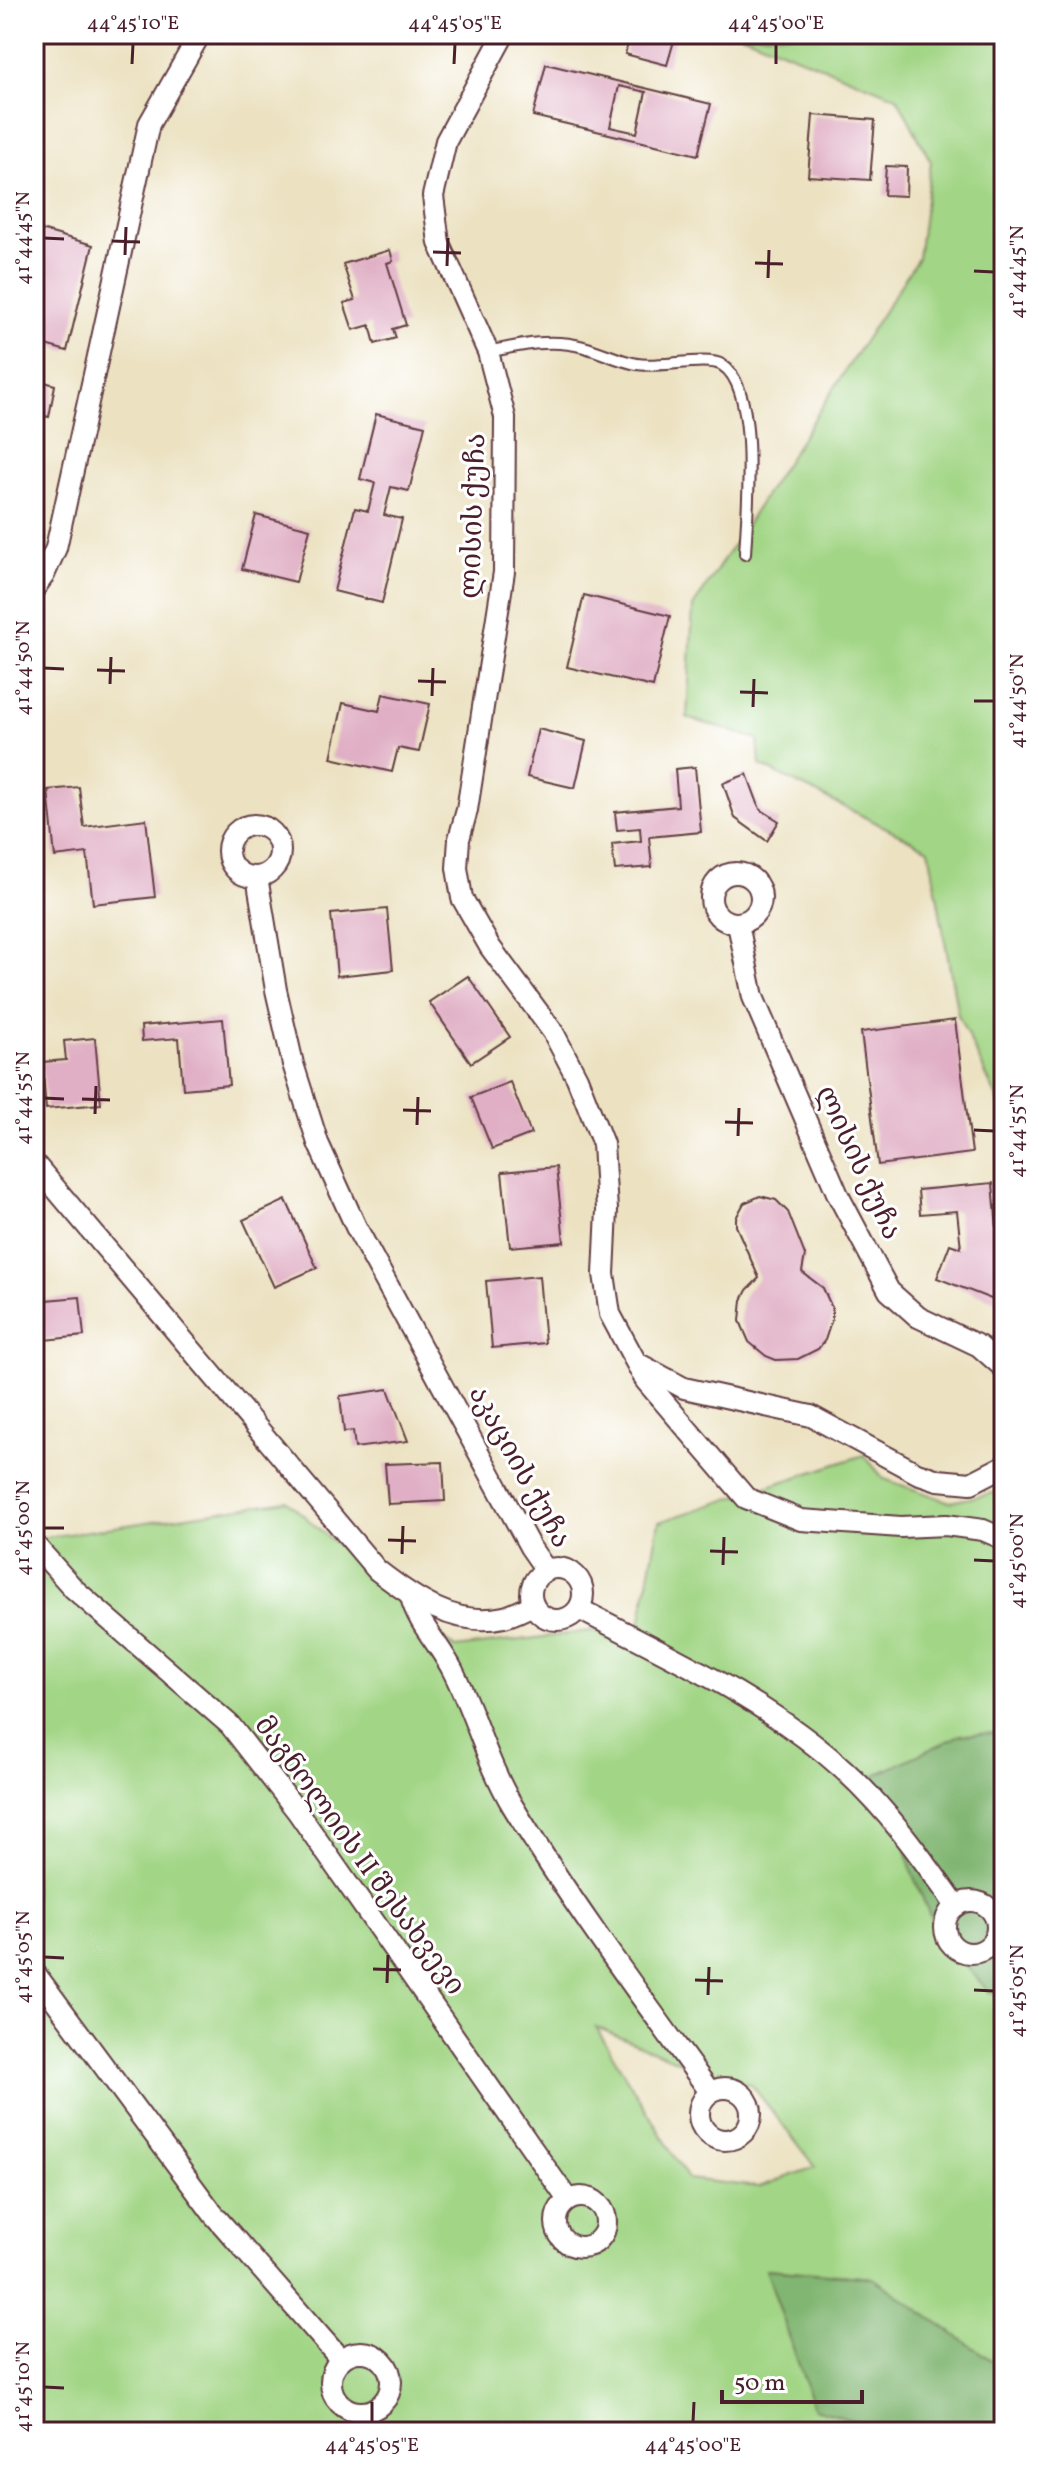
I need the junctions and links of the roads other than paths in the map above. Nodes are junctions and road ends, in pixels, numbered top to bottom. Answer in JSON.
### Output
{"nodes":[{"id":1,"x":200,"y":34,"type":"edge"},
{"id":2,"x":504,"y":34,"type":"edge"},
{"id":3,"x":488,"y":352,"type":"junction"},
{"id":4,"x":745,"y":554,"type":"dead end"},
{"id":5,"x":34,"y":589,"type":"edge"},
{"id":6,"x":257,"y":877,"type":"dead end"},
{"id":7,"x":738,"y":924,"type":"dead end"},
{"id":8,"x":34,"y":1163,"type":"edge"},
{"id":9,"x":637,"y":1363,"type":"junction"},
{"id":10,"x":1004,"y":1368,"type":"edge"},
{"id":11,"x":1004,"y":1466,"type":"edge"},
{"id":12,"x":1004,"y":1539,"type":"edge"},
{"id":13,"x":34,"y":1544,"type":"edge"},
{"id":14,"x":546,"y":1570,"type":"junction"},
{"id":15,"x":411,"y":1597,"type":"junction"},
{"id":16,"x":533,"y":1605,"type":"junction"},
{"id":17,"x":579,"y":1609,"type":"junction"},
{"id":18,"x":956,"y":1906,"type":"dead end"},
{"id":19,"x":34,"y":1972,"type":"edge"},
{"id":20,"x":710,"y":2092,"type":"dead end"},
{"id":21,"x":568,"y":2200,"type":"dead end"},
{"id":22,"x":341,"y":2360,"type":"dead end"}],
"edges":[{"from":1,"to":5,"type":"street"},
{"from":2,"to":3,"type":"street","name":"ლისის ქუჩა"},
{"from":3,"to":4,"type":"lane"},
{"from":3,"to":9,"type":"street","name":"ლისის ქუჩა"},
{"from":6,"to":14,"type":"street","name":"აკაციის ქუჩა"},
{"from":7,"to":10,"type":"street","name":"ლისის ქუჩა"},
{"from":8,"to":15,"type":"street"},
{"from":9,"to":11,"type":"street"},
{"from":9,"to":12,"type":"street","name":"ლისის ქუჩა"},
{"from":13,"to":21,"type":"street","name":"მაგნოლიის II შესახვევი"},
{"from":14,"to":16,"type":"street","name":"აკაციის ქუჩა"},
{"from":14,"to":17,"type":"street"},
{"from":15,"to":16,"type":"street"},
{"from":15,"to":20,"type":"street"},
{"from":16,"to":17,"type":"street"},
{"from":17,"to":18,"type":"street"},
{"from":19,"to":22,"type":"street"}]}
